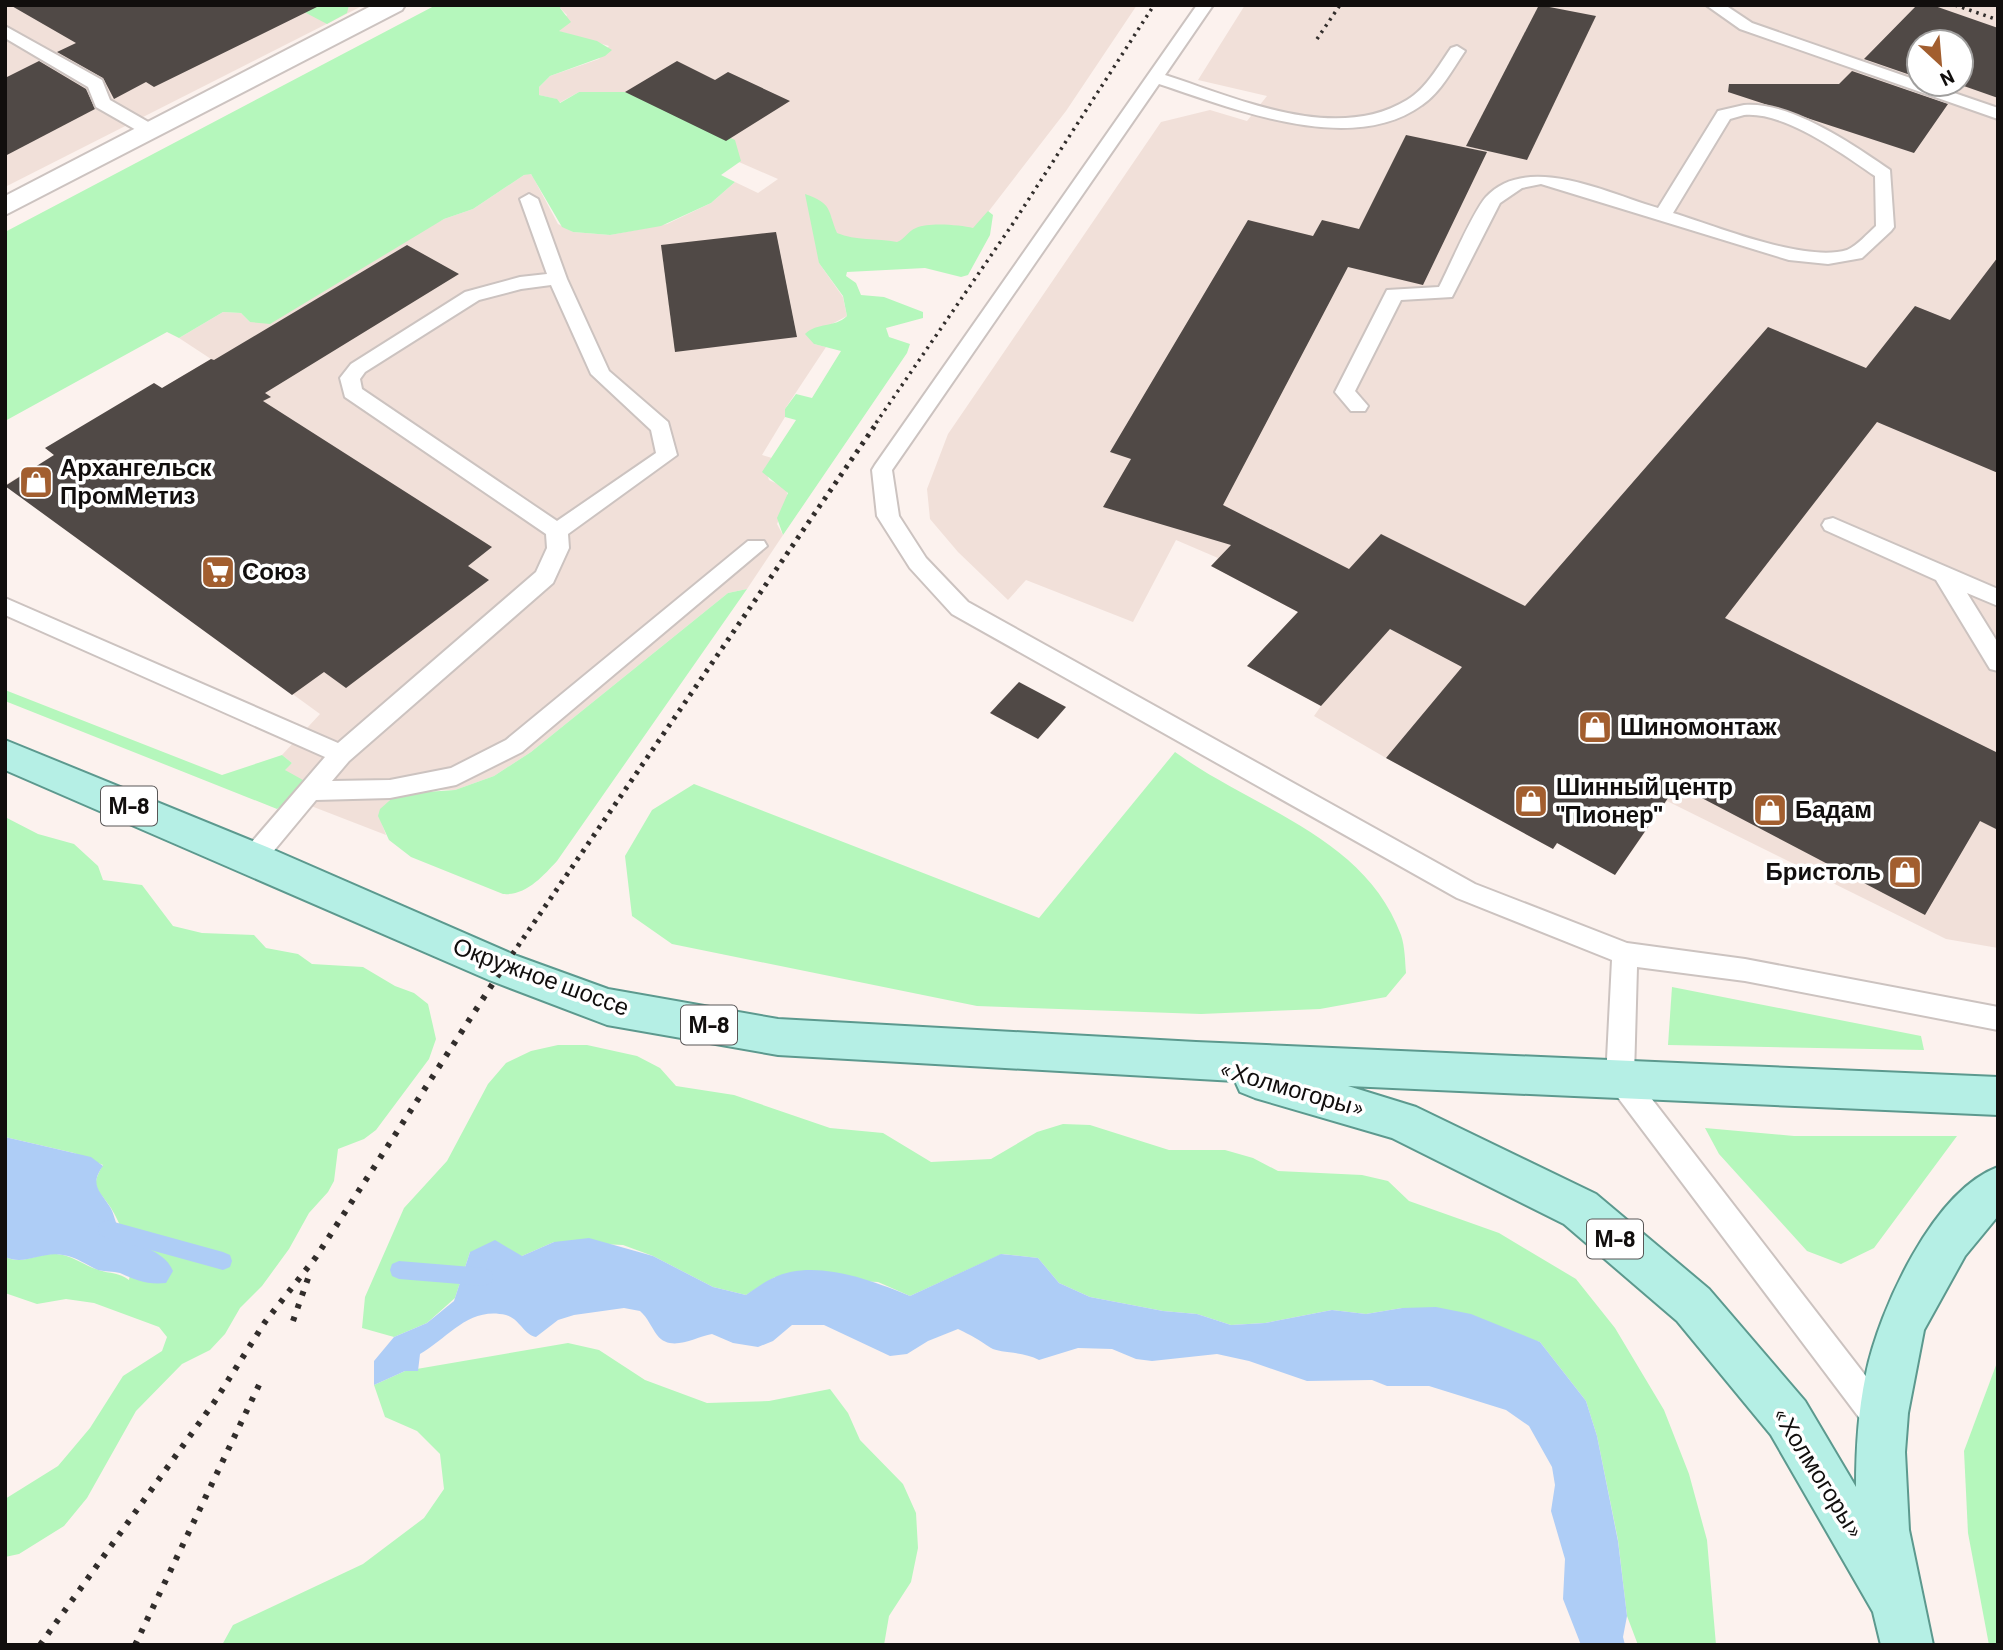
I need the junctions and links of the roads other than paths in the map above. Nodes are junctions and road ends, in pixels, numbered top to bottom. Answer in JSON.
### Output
{"nodes":[{"id":1,"x":393,"y":5,"type":"edge"},
{"id":2,"x":1205,"y":5,"type":"edge"},
{"id":3,"x":1714,"y":5,"type":"edge"},
{"id":4,"x":5,"y":31,"type":"edge"},
{"id":5,"x":1457,"y":51,"type":"dead end"},
{"id":6,"x":1155,"y":77,"type":"junction"},
{"id":7,"x":1998,"y":114,"type":"edge"},
{"id":8,"x":151,"y":131,"type":"junction"},
{"id":9,"x":529,"y":199,"type":"dead end"},
{"id":10,"x":5,"y":207,"type":"edge"},
{"id":11,"x":1663,"y":215,"type":"junction"},
{"id":12,"x":558,"y":279,"type":"junction"},
{"id":13,"x":1358,"y":406,"type":"dead end"},
{"id":14,"x":1833,"y":525,"type":"dead end"},
{"id":15,"x":556,"y":531,"type":"junction"},
{"id":16,"x":756,"y":546,"type":"dead end"},
{"id":17,"x":1944,"y":573,"type":"junction"},
{"id":18,"x":1998,"y":598,"type":"edge"},
{"id":19,"x":5,"y":606,"type":"edge"},
{"id":20,"x":1998,"y":663,"type":"edge"},
{"id":21,"x":5,"y":754,"type":"edge"},
{"id":22,"x":341,"y":754,"type":"junction"},
{"id":23,"x":309,"y":791,"type":"junction"},
{"id":24,"x":253,"y":858,"type":"junction"},
{"id":25,"x":1625,"y":954,"type":"junction"},
{"id":26,"x":1998,"y":1019,"type":"edge"},
{"id":27,"x":1196,"y":1061,"type":"junction"},
{"id":28,"x":1620,"y":1079,"type":"junction"},
{"id":29,"x":1998,"y":1096,"type":"edge"},
{"id":30,"x":1998,"y":1187,"type":"edge"},
{"id":31,"x":1881,"y":1422,"type":"junction"},
{"id":32,"x":1894,"y":1598,"type":"junction"},
{"id":33,"x":1906,"y":1645,"type":"edge"}],
"edges":[{"from":1,"to":8,"type":"street"},
{"from":2,"to":6,"type":"lane"},
{"from":3,"to":7,"type":"lane"},
{"from":4,"to":8,"type":"lane"},
{"from":5,"to":6,"type":"lane"},
{"from":6,"to":25,"type":"lane"},
{"from":8,"to":10,"type":"street"},
{"from":9,"to":12,"type":"lane"},
{"from":11,"to":11,"type":"lane"},
{"from":11,"to":13,"type":"lane"},
{"from":12,"to":15,"type":"lane"},
{"from":12,"to":15,"type":"lane"},
{"from":14,"to":17,"type":"lane"},
{"from":15,"to":22,"type":"lane"},
{"from":16,"to":23,"type":"lane"},
{"from":17,"to":18,"type":"lane"},
{"from":17,"to":20,"type":"lane"},
{"from":19,"to":22,"type":"lane"},
{"from":21,"to":24,"type":"main road","name":"Окружное шоссе","number":"М-8"},
{"from":22,"to":23,"type":"lane"},
{"from":23,"to":24,"type":"lane"},
{"from":24,"to":27,"type":"main road","name":"Окружное шоссе","number":"М-8"},
{"from":25,"to":26,"type":"lane"},
{"from":25,"to":28,"type":"lane"},
{"from":27,"to":28,"type":"main road","name":"«Холмогоры»","number":"М-8"},
{"from":27,"to":32,"type":"main road","name":"«Холмогоры»","number":"М-8"},
{"from":28,"to":29,"type":"main road","name":"«Холмогоры»","number":"М-8"},
{"from":28,"to":31,"type":"lane"},
{"from":30,"to":31,"type":"main road","name":"«Холмогоры»","number":"М-8"},
{"from":31,"to":32,"type":"main road","name":"«Холмогоры»","number":"М-8"},
{"from":32,"to":33,"type":"main road","name":"«Холмогоры»","number":"М-8"}]}
